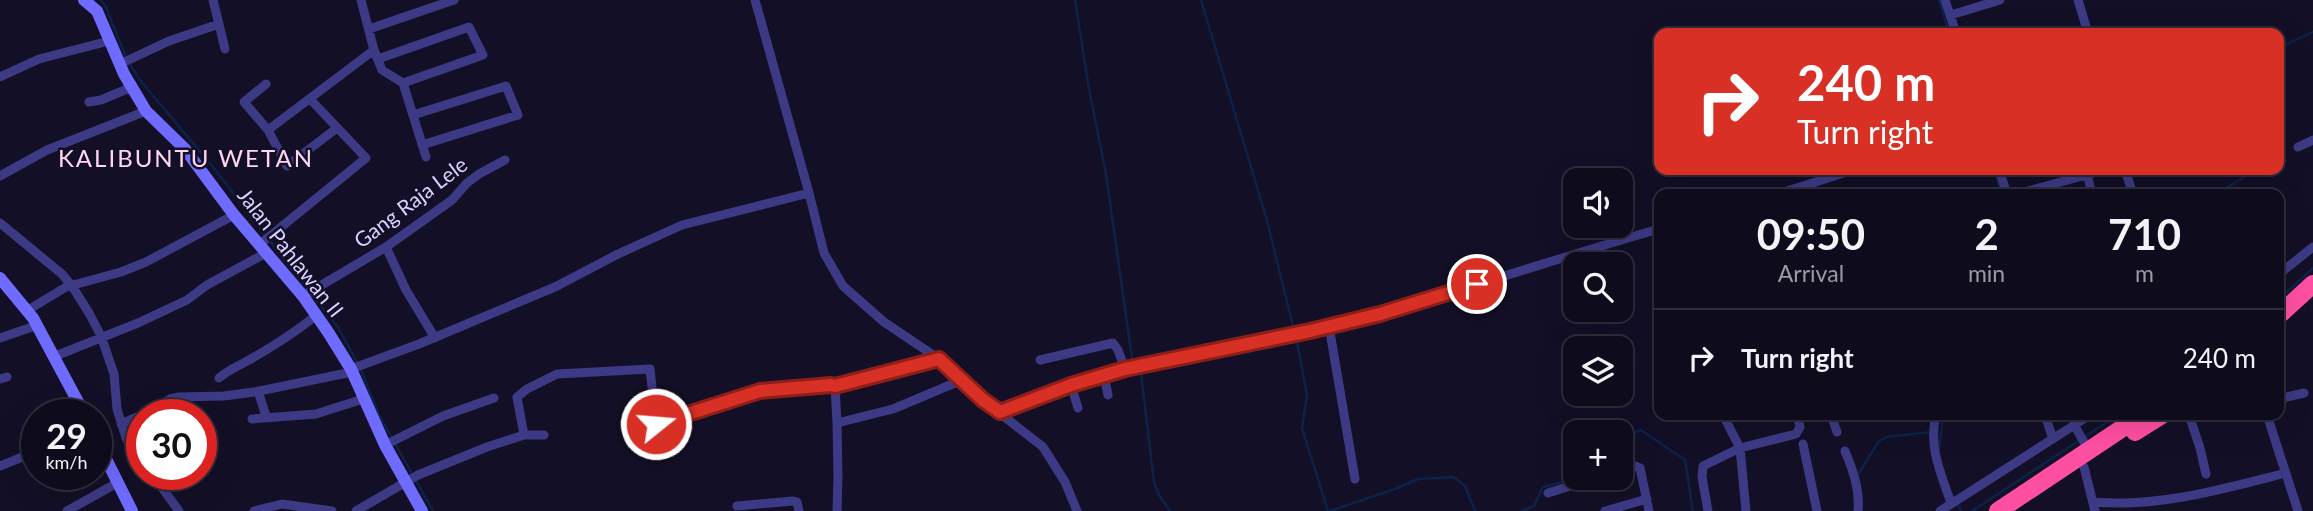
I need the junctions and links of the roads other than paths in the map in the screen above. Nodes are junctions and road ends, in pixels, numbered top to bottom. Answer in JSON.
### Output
{"nodes":[{"id":1,"x":84,"y":0,"type":"edge"},
{"id":2,"x":213,"y":0,"type":"edge"},
{"id":3,"x":361,"y":0,"type":"edge"},
{"id":4,"x":454,"y":0,"type":"edge"},
{"id":5,"x":755,"y":0,"type":"edge"},
{"id":6,"x":1945,"y":0,"type":"edge"},
{"id":7,"x":2000,"y":0,"type":"edge"},
{"id":8,"x":2078,"y":0,"type":"edge"},
{"id":9,"x":1951,"y":15,"type":"junction"},
{"id":10,"x":219,"y":24,"type":"junction"},
{"id":11,"x":1955,"y":28,"type":"edge"},
{"id":12,"x":2086,"y":28,"type":"edge"},
{"id":13,"x":369,"y":29,"type":"junction"},
{"id":14,"x":109,"y":41,"type":"junction"},
{"id":15,"x":225,"y":49,"type":"dead end"},
{"id":16,"x":376,"y":55,"type":"junction"},
{"id":17,"x":122,"y":63,"type":"junction"},
{"id":18,"x":0,"y":77,"type":"edge"},
{"id":19,"x":403,"y":83,"type":"junction"},
{"id":20,"x":266,"y":84,"type":"dead end"},
{"id":21,"x":132,"y":87,"type":"junction"},
{"id":22,"x":310,"y":99,"type":"junction"},
{"id":23,"x":89,"y":102,"type":"dead end"},
{"id":24,"x":146,"y":111,"type":"junction"},
{"id":25,"x":413,"y":115,"type":"junction"},
{"id":26,"x":337,"y":128,"type":"junction"},
{"id":27,"x":268,"y":130,"type":"junction"},
{"id":28,"x":2313,"y":140,"type":"edge"},
{"id":29,"x":422,"y":145,"type":"junction"},
{"id":30,"x":2298,"y":147,"type":"dead end"},
{"id":31,"x":426,"y":157,"type":"dead end"},
{"id":32,"x":505,"y":160,"type":"dead end"},
{"id":33,"x":1837,"y":175,"type":"edge"},
{"id":34,"x":2084,"y":175,"type":"edge"},
{"id":35,"x":0,"y":176,"type":"edge"},
{"id":36,"x":1794,"y":189,"type":"edge"},
{"id":37,"x":2034,"y":189,"type":"edge"},
{"id":38,"x":810,"y":193,"type":"junction"},
{"id":39,"x":234,"y":215,"type":"junction"},
{"id":40,"x":0,"y":223,"type":"edge"},
{"id":41,"x":1654,"y":231,"type":"edge"},
{"id":42,"x":386,"y":247,"type":"junction"},
{"id":43,"x":2313,"y":247,"type":"edge"},
{"id":44,"x":262,"y":249,"type":"junction"},
{"id":45,"x":2284,"y":270,"type":"edge"},
{"id":46,"x":0,"y":278,"type":"edge"},
{"id":47,"x":2313,"y":284,"type":"edge"},
{"id":48,"x":69,"y":286,"type":"junction"},
{"id":49,"x":303,"y":295,"type":"junction"},
{"id":50,"x":2313,"y":299,"type":"edge"},
{"id":51,"x":28,"y":310,"type":"junction"},
{"id":52,"x":2284,"y":311,"type":"edge"},
{"id":53,"x":317,"y":316,"type":"junction"},
{"id":54,"x":38,"y":325,"type":"junction"},
{"id":55,"x":2284,"y":325,"type":"edge"},
{"id":56,"x":1329,"y":326,"type":"junction"},
{"id":57,"x":99,"y":337,"type":"junction"},
{"id":58,"x":0,"y":338,"type":"edge"},
{"id":59,"x":435,"y":338,"type":"junction"},
{"id":60,"x":53,"y":357,"type":"junction"},
{"id":61,"x":939,"y":359,"type":"junction"},
{"id":62,"x":1040,"y":360,"type":"dead end"},
{"id":63,"x":1133,"y":367,"type":"junction"},
{"id":64,"x":356,"y":368,"type":"junction"},
{"id":65,"x":1104,"y":375,"type":"junction"},
{"id":66,"x":219,"y":378,"type":"dead end"},
{"id":67,"x":962,"y":380,"type":"junction"},
{"id":68,"x":1071,"y":385,"type":"junction"},
{"id":69,"x":835,"y":386,"type":"junction"},
{"id":70,"x":258,"y":391,"type":"junction"},
{"id":71,"x":2304,"y":393,"type":"dead end"},
{"id":72,"x":1108,"y":395,"type":"dead end"},
{"id":73,"x":494,"y":398,"type":"dead end"},
{"id":74,"x":2284,"y":398,"type":"edge"},
{"id":75,"x":76,"y":399,"type":"edge"},
{"id":76,"x":170,"y":399,"type":"edge"},
{"id":77,"x":363,"y":399,"type":"junction"},
{"id":78,"x":1078,"y":408,"type":"dead end"},
{"id":79,"x":1000,"y":412,"type":"junction"},
{"id":80,"x":265,"y":416,"type":"junction"},
{"id":81,"x":252,"y":419,"type":"dead end"},
{"id":82,"x":1726,"y":420,"type":"edge"},
{"id":83,"x":1798,"y":420,"type":"edge"},
{"id":84,"x":1833,"y":420,"type":"edge"},
{"id":85,"x":1935,"y":420,"type":"edge"},
{"id":86,"x":2047,"y":420,"type":"edge"},
{"id":87,"x":2074,"y":420,"type":"edge"},
{"id":88,"x":2085,"y":420,"type":"edge"},
{"id":89,"x":2135,"y":420,"type":"edge"},
{"id":90,"x":2152,"y":420,"type":"edge"},
{"id":91,"x":2191,"y":420,"type":"edge"},
{"id":92,"x":2269,"y":420,"type":"edge"},
{"id":93,"x":126,"y":423,"type":"edge"},
{"id":94,"x":836,"y":423,"type":"junction"},
{"id":95,"x":656,"y":424,"type":"junction"},
{"id":96,"x":121,"y":425,"type":"junction"},
{"id":97,"x":636,"y":426,"type":"dead end"},
{"id":98,"x":2076,"y":428,"type":"junction"},
{"id":99,"x":1837,"y":432,"type":"dead end"},
{"id":100,"x":524,"y":435,"type":"junction"},
{"id":101,"x":544,"y":435,"type":"dead end"},
{"id":102,"x":126,"y":436,"type":"edge"},
{"id":103,"x":2053,"y":439,"type":"junction"},
{"id":104,"x":387,"y":444,"type":"junction"},
{"id":105,"x":1804,"y":444,"type":"dead end"},
{"id":106,"x":1740,"y":448,"type":"junction"},
{"id":107,"x":1845,"y":451,"type":"dead end"},
{"id":108,"x":2086,"y":453,"type":"junction"},
{"id":109,"x":21,"y":457,"type":"edge"},
{"id":110,"x":0,"y":466,"type":"edge"},
{"id":111,"x":1633,"y":467,"type":"edge"},
{"id":112,"x":112,"y":473,"type":"edge"},
{"id":113,"x":2286,"y":473,"type":"junction"},
{"id":114,"x":2206,"y":474,"type":"dead end"},
{"id":115,"x":411,"y":479,"type":"junction"},
{"id":116,"x":1355,"y":479,"type":"dead end"},
{"id":117,"x":117,"y":483,"type":"junction"},
{"id":118,"x":1563,"y":488,"type":"edge"},
{"id":119,"x":165,"y":490,"type":"edge"},
{"id":120,"x":1548,"y":493,"type":"dead end"},
{"id":121,"x":1647,"y":499,"type":"junction"},
{"id":122,"x":1955,"y":501,"type":"junction"},
{"id":123,"x":737,"y":506,"type":"dead end"},
{"id":124,"x":2094,"y":507,"type":"edge"},
{"id":125,"x":67,"y":511,"type":"edge"},
{"id":126,"x":132,"y":511,"type":"edge"},
{"id":127,"x":179,"y":511,"type":"edge"},
{"id":128,"x":254,"y":511,"type":"edge"},
{"id":129,"x":332,"y":511,"type":"edge"},
{"id":130,"x":356,"y":511,"type":"edge"},
{"id":131,"x":422,"y":511,"type":"edge"},
{"id":132,"x":799,"y":511,"type":"edge"},
{"id":133,"x":836,"y":511,"type":"edge"},
{"id":134,"x":1077,"y":511,"type":"edge"},
{"id":135,"x":1605,"y":511,"type":"edge"},
{"id":136,"x":1649,"y":511,"type":"edge"},
{"id":137,"x":1709,"y":511,"type":"edge"},
{"id":138,"x":1746,"y":511,"type":"edge"},
{"id":139,"x":1817,"y":511,"type":"edge"},
{"id":140,"x":1858,"y":511,"type":"edge"},
{"id":141,"x":1940,"y":511,"type":"edge"},
{"id":142,"x":1998,"y":511,"type":"edge"},
{"id":143,"x":2019,"y":511,"type":"edge"},
{"id":144,"x":2298,"y":511,"type":"edge"}],
"edges":[{"from":1,"to":14,"type":"street","name":"Jalan Pahlawan II"},
{"from":2,"to":10,"type":"street"},
{"from":3,"to":13,"type":"street"},
{"from":4,"to":13,"type":"street"},
{"from":5,"to":38,"type":"street"},
{"from":6,"to":9,"type":"street"},
{"from":7,"to":9,"type":"street"},
{"from":8,"to":12,"type":"street"},
{"from":9,"to":11,"type":"street"},
{"from":10,"to":15,"type":"street"},
{"from":10,"to":17,"type":"street"},
{"from":13,"to":16,"type":"street"},
{"from":14,"to":17,"type":"street","name":"Jalan Pahlawan II"},
{"from":14,"to":18,"type":"street"},
{"from":16,"to":19,"type":"street"},
{"from":16,"to":19,"type":"street"},
{"from":16,"to":22,"type":"street"},
{"from":17,"to":21,"type":"street","name":"Jalan Pahlawan II"},
{"from":19,"to":25,"type":"street"},
{"from":20,"to":27,"type":"street"},
{"from":21,"to":23,"type":"street"},
{"from":21,"to":24,"type":"street","name":"Jalan Pahlawan II"},
{"from":22,"to":26,"type":"street"},
{"from":22,"to":27,"type":"street"},
{"from":24,"to":35,"type":"street"},
{"from":24,"to":39,"type":"street","name":"Jalan Pahlawan II"},
{"from":25,"to":29,"type":"street"},
{"from":25,"to":29,"type":"street"},
{"from":26,"to":27,"type":"street"},
{"from":26,"to":44,"type":"street"},
{"from":28,"to":30,"type":"street"},
{"from":29,"to":31,"type":"street"},
{"from":32,"to":42,"type":"street","name":"Gang Raja Lele"},
{"from":33,"to":36,"type":"street"},
{"from":34,"to":37,"type":"street"},
{"from":38,"to":59,"type":"street"},
{"from":38,"to":61,"type":"street"},
{"from":39,"to":44,"type":"street","name":"Jalan Pahlawan II"},
{"from":39,"to":48,"type":"street"},
{"from":40,"to":48,"type":"street"},
{"from":41,"to":56,"type":"street"},
{"from":42,"to":49,"type":"street","name":"Gang Raja Lele"},
{"from":42,"to":59,"type":"street"},
{"from":43,"to":45,"type":"street"},
{"from":44,"to":49,"type":"street","name":"Jalan Pahlawan II"},
{"from":44,"to":57,"type":"street"},
{"from":46,"to":51,"type":"street"},
{"from":47,"to":52,"type":"highway"},
{"from":48,"to":51,"type":"street"},
{"from":48,"to":57,"type":"street"},
{"from":49,"to":53,"type":"street","name":"Jalan Pahlawan II"},
{"from":50,"to":55,"type":"highway"},
{"from":51,"to":54,"type":"street"},
{"from":53,"to":64,"type":"street","name":"Jalan Pahlawan II"},
{"from":53,"to":66,"type":"street"},
{"from":54,"to":58,"type":"street"},
{"from":54,"to":60,"type":"street"},
{"from":56,"to":63,"type":"street"},
{"from":56,"to":116,"type":"street"},
{"from":57,"to":60,"type":"street"},
{"from":57,"to":96,"type":"street"},
{"from":59,"to":64,"type":"street"},
{"from":60,"to":75,"type":"street"},
{"from":61,"to":67,"type":"street"},
{"from":61,"to":69,"type":"street"},
{"from":62,"to":63,"type":"street"},
{"from":63,"to":65,"type":"street"},
{"from":64,"to":70,"type":"street"},
{"from":64,"to":77,"type":"street","name":"Jalan Pahlawan II"},
{"from":65,"to":68,"type":"street"},
{"from":65,"to":72,"type":"street"},
{"from":67,"to":79,"type":"street"},
{"from":67,"to":94,"type":"street"},
{"from":68,"to":78,"type":"street"},
{"from":68,"to":79,"type":"street"},
{"from":69,"to":94,"type":"street"},
{"from":69,"to":95,"type":"street"},
{"from":70,"to":76,"type":"street"},
{"from":70,"to":80,"type":"street"},
{"from":71,"to":74,"type":"street"},
{"from":73,"to":104,"type":"street"},
{"from":77,"to":80,"type":"street"},
{"from":77,"to":104,"type":"street","name":"Jalan Pahlawan II"},
{"from":79,"to":134,"type":"street"},
{"from":80,"to":81,"type":"street"},
{"from":82,"to":106,"type":"street"},
{"from":83,"to":106,"type":"street"},
{"from":84,"to":99,"type":"street"},
{"from":85,"to":122,"type":"street"},
{"from":86,"to":103,"type":"street"},
{"from":87,"to":98,"type":"street"},
{"from":88,"to":98,"type":"street"},
{"from":89,"to":108,"type":"highway"},
{"from":90,"to":108,"type":"highway"},
{"from":91,"to":114,"type":"street"},
{"from":92,"to":113,"type":"street"},
{"from":93,"to":96,"type":"street"},
{"from":94,"to":133,"type":"street"},
{"from":95,"to":97,"type":"street"},
{"from":95,"to":100,"type":"street"},
{"from":96,"to":102,"type":"street"},
{"from":98,"to":103,"type":"street"},
{"from":98,"to":108,"type":"street"},
{"from":100,"to":101,"type":"street"},
{"from":100,"to":115,"type":"street"},
{"from":103,"to":122,"type":"street"},
{"from":104,"to":115,"type":"street","name":"Jalan Pahlawan II"},
{"from":105,"to":139,"type":"street"},
{"from":106,"to":137,"type":"street"},
{"from":106,"to":138,"type":"street"},
{"from":107,"to":140,"type":"street"},
{"from":108,"to":124,"type":"street"},
{"from":108,"to":142,"type":"highway"},
{"from":108,"to":143,"type":"highway"},
{"from":109,"to":110,"type":"street"},
{"from":111,"to":121,"type":"street"},
{"from":112,"to":117,"type":"street"},
{"from":113,"to":124,"type":"street"},
{"from":113,"to":144,"type":"street"},
{"from":115,"to":130,"type":"street"},
{"from":115,"to":131,"type":"street","name":"Jalan Pahlawan II"},
{"from":117,"to":125,"type":"street"},
{"from":117,"to":126,"type":"street"},
{"from":118,"to":120,"type":"street"},
{"from":119,"to":127,"type":"street"},
{"from":121,"to":135,"type":"street"},
{"from":121,"to":136,"type":"street"},
{"from":122,"to":141,"type":"street"},
{"from":123,"to":132,"type":"street"},
{"from":128,"to":129,"type":"street"}]}
